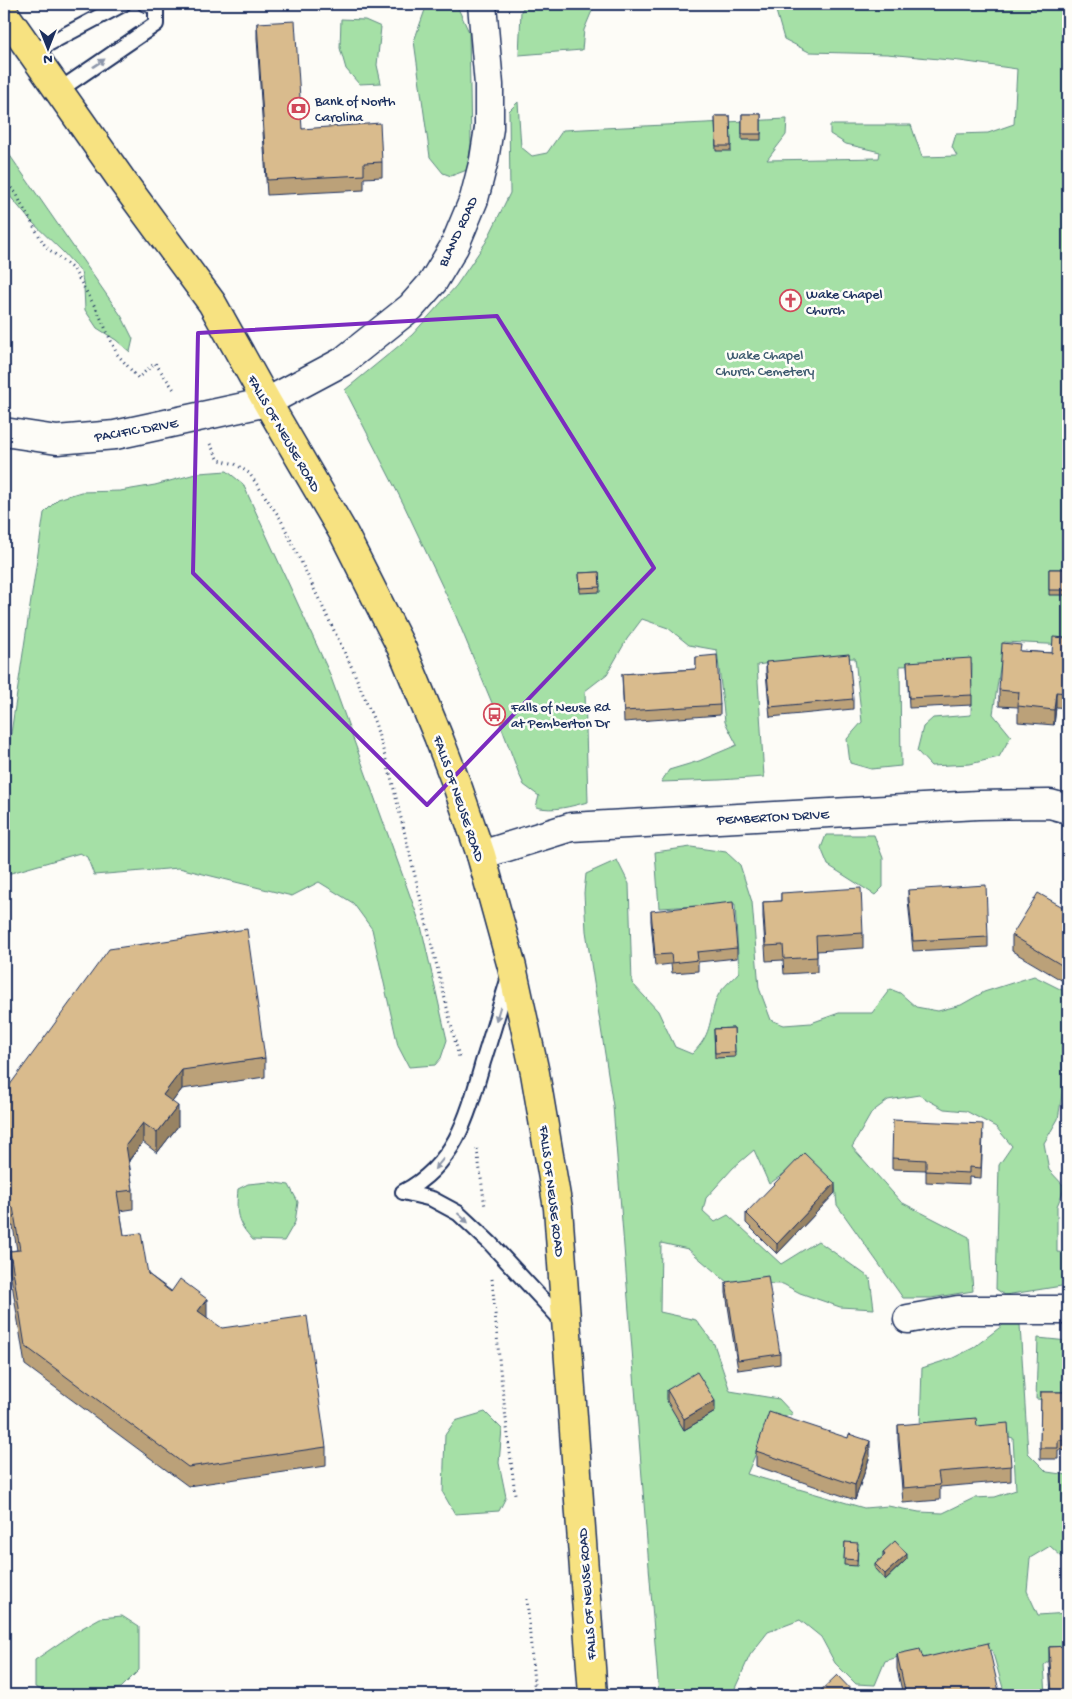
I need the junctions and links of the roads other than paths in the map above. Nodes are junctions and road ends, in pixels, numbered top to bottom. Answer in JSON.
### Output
{"nodes":[{"id":1,"x":124,"y":4,"type":"edge"},
{"id":2,"x":145,"y":4,"type":"edge"},
{"id":3,"x":482,"y":4,"type":"edge"},
{"id":4,"x":4,"y":13,"type":"edge"},
{"id":5,"x":32,"y":53,"type":"junction"},
{"id":6,"x":58,"y":91,"type":"junction"},
{"id":7,"x":267,"y":402,"type":"junction"},
{"id":8,"x":4,"y":432,"type":"edge"},
{"id":9,"x":1068,"y":808,"type":"edge"},
{"id":10,"x":481,"y":856,"type":"junction"},
{"id":11,"x":512,"y":967,"type":"junction"},
{"id":12,"x":1068,"y":1310,"type":"edge"},
{"id":13,"x":908,"y":1319,"type":"dead end"},
{"id":14,"x":566,"y":1325,"type":"junction"},
{"id":15,"x":593,"y":1695,"type":"edge"}],
"edges":[{"from":1,"to":5,"type":"lane"},
{"from":6,"to":2,"type":"lane","one_way":true},
{"from":3,"to":7,"type":"street","name":"BLAND ROAD"},
{"from":4,"to":5,"type":"main road","name":"FALLS OF NEUSE ROAD"},
{"from":5,"to":6,"type":"main road","name":"FALLS OF NEUSE ROAD"},
{"from":6,"to":7,"type":"main road","name":"FALLS OF NEUSE ROAD"},
{"from":7,"to":8,"type":"street","name":"PACIFIC DRIVE"},
{"from":7,"to":10,"type":"main road","name":"FALLS OF NEUSE ROAD"},
{"from":9,"to":10,"type":"street","name":"PEMBERTON DRIVE"},
{"from":10,"to":11,"type":"main road","name":"FALLS OF NEUSE ROAD"},
{"from":11,"to":14,"type":"main road","name":"FALLS OF NEUSE ROAD"},
{"from":11,"to":14,"type":"lane","one_way":true},
{"from":12,"to":13,"type":"street"},
{"from":14,"to":15,"type":"main road","name":"FALLS OF NEUSE ROAD"}]}
